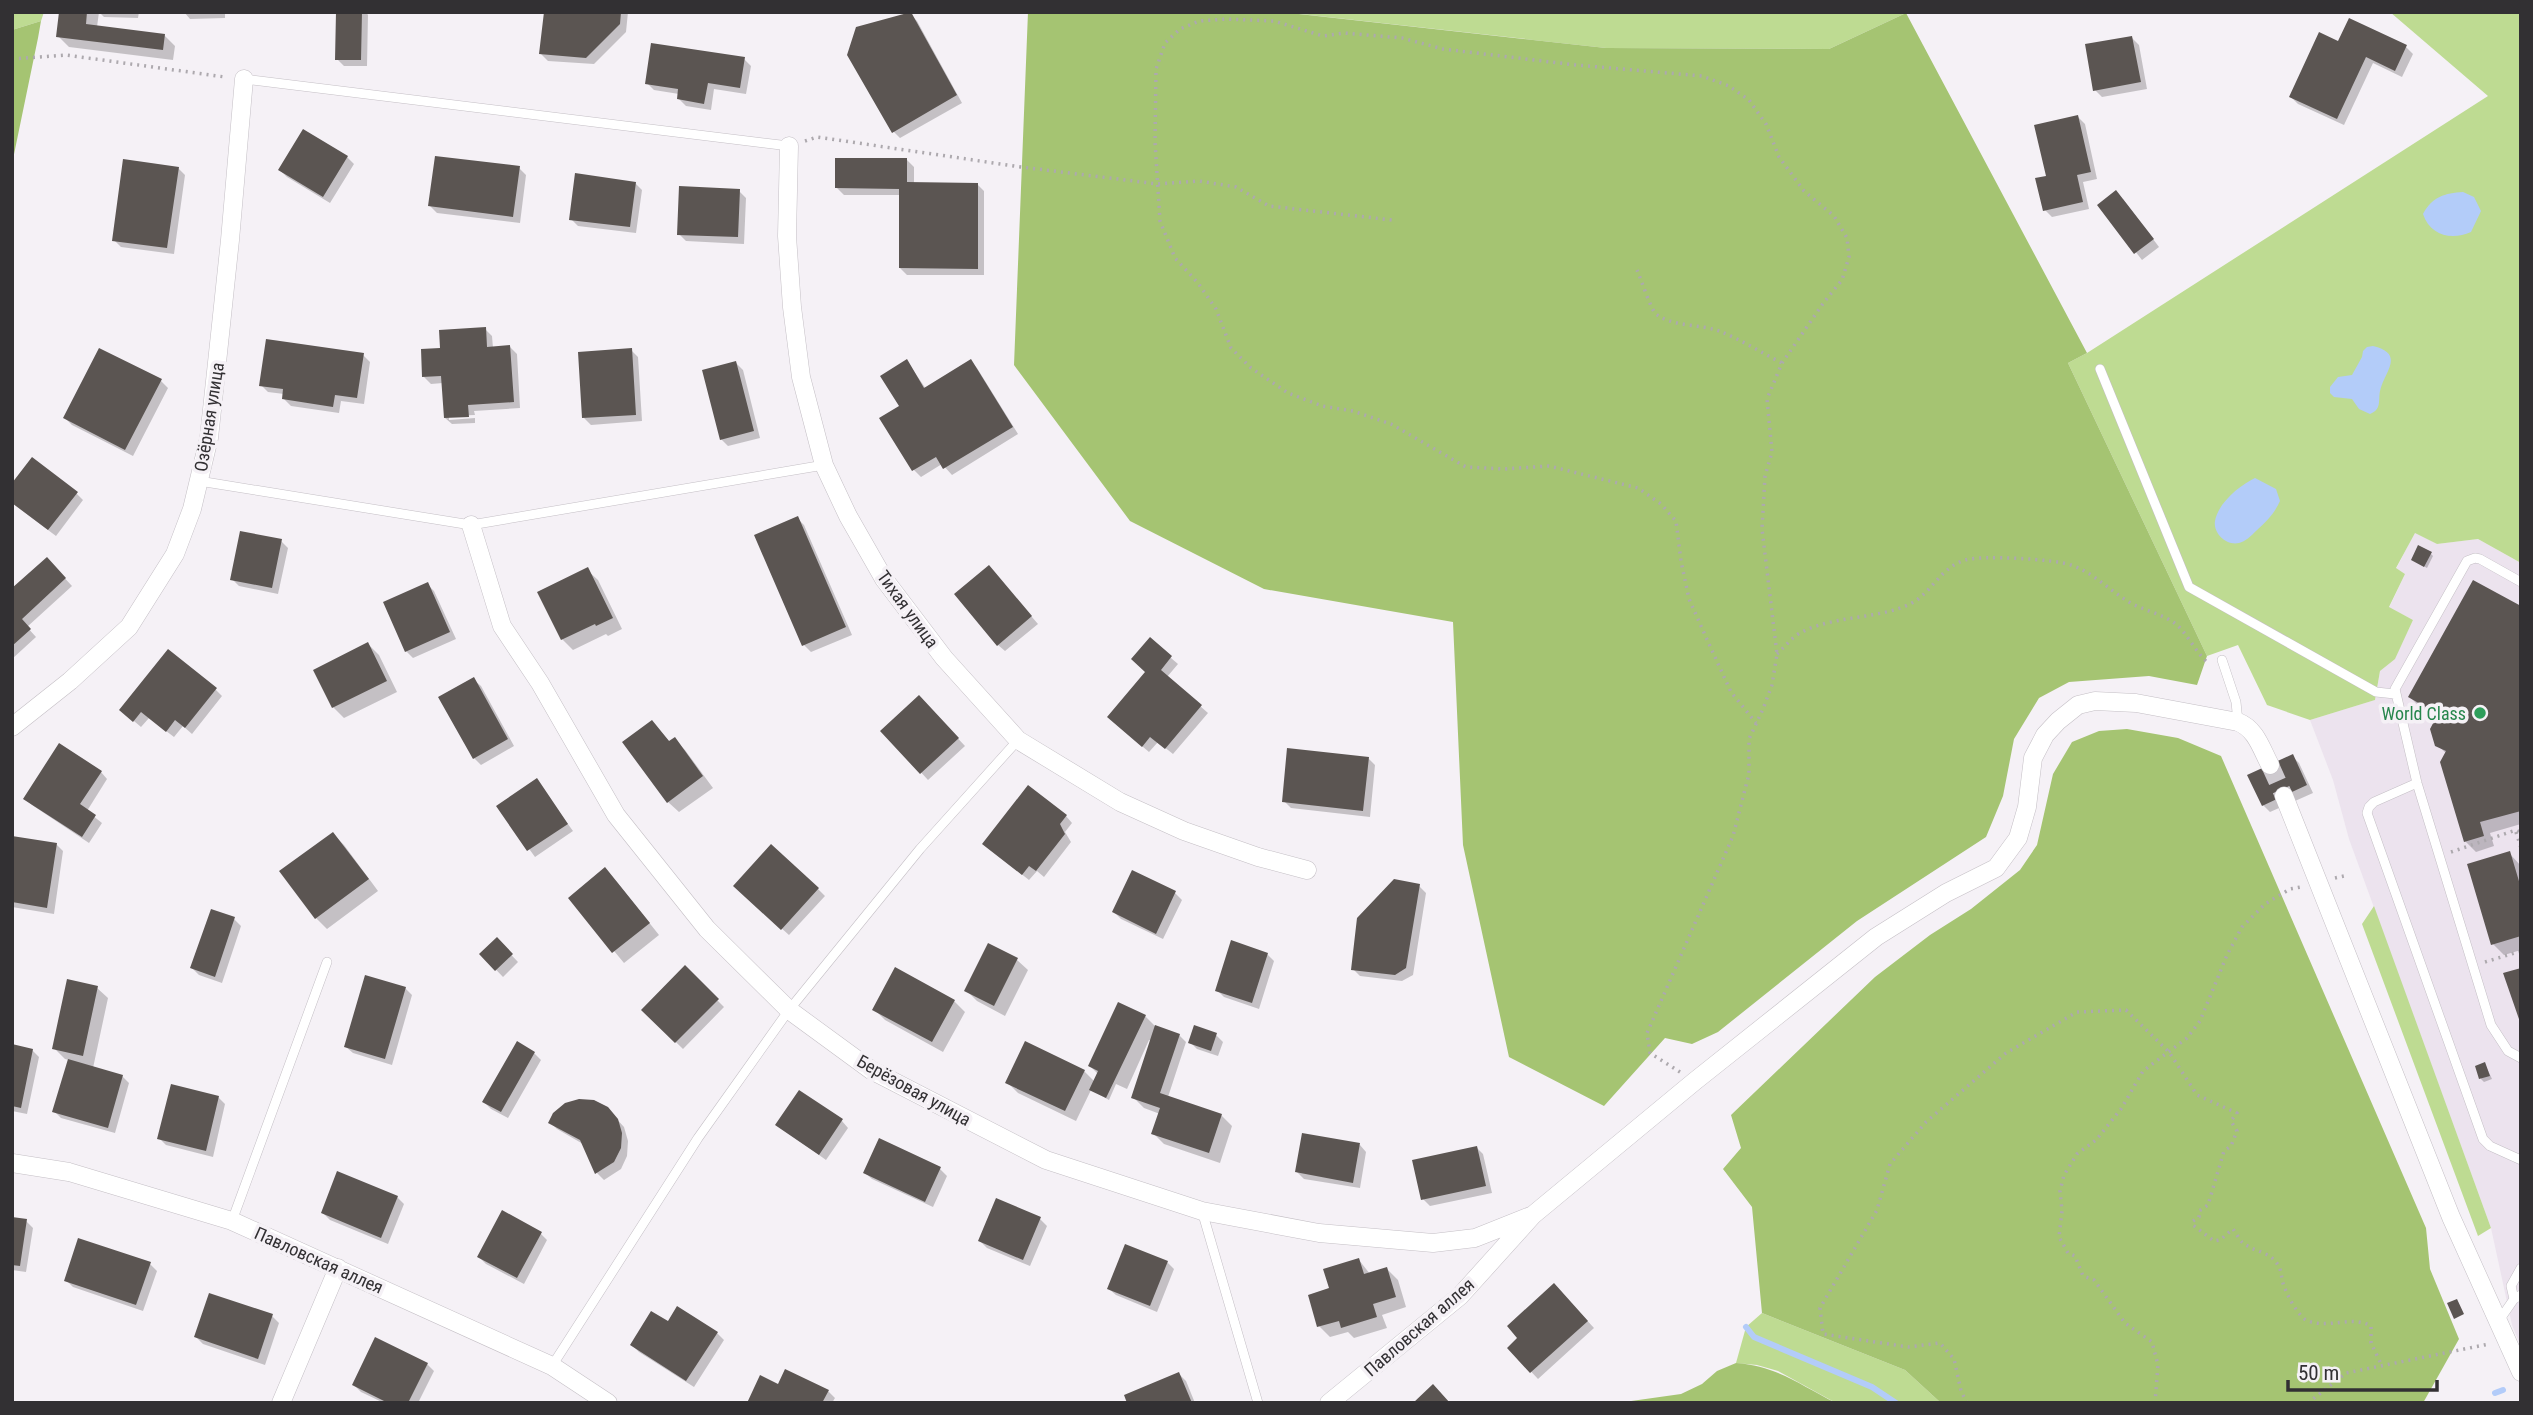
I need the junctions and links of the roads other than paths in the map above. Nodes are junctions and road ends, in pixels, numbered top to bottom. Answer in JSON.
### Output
{"nodes":[{"id":1,"x":244,"y":79,"type":"joint"},
{"id":2,"x":789,"y":146,"type":"joint"},
{"id":3,"x":2100,"y":369,"type":"dead end"},
{"id":4,"x":824,"y":465,"type":"junction"},
{"id":5,"x":199,"y":481,"type":"junction"},
{"id":6,"x":471,"y":525,"type":"junction"},
{"id":7,"x":2521,"y":582,"type":"edge"},
{"id":8,"x":2222,"y":660,"type":"road end"},
{"id":9,"x":2395,"y":694,"type":"junction"},
{"id":10,"x":2238,"y":722,"type":"junction"},
{"id":11,"x":12,"y":727,"type":"edge"},
{"id":12,"x":1018,"y":740,"type":"junction"},
{"id":13,"x":2270,"y":765,"type":"tunnel mouth"},
{"id":14,"x":2417,"y":783,"type":"junction"},
{"id":15,"x":2284,"y":796,"type":"tunnel mouth"},
{"id":16,"x":1307,"y":870,"type":"dead end"},
{"id":17,"x":327,"y":962,"type":"dead end"},
{"id":18,"x":789,"y":1010,"type":"junction"},
{"id":19,"x":2521,"y":1058,"type":"edge"},
{"id":20,"x":2521,"y":1160,"type":"edge"},
{"id":21,"x":12,"y":1163,"type":"edge"},
{"id":22,"x":1202,"y":1211,"type":"junction"},
{"id":23,"x":1533,"y":1215,"type":"junction"},
{"id":24,"x":232,"y":1220,"type":"junction"},
{"id":25,"x":338,"y":1268,"type":"junction"},
{"id":26,"x":2521,"y":1268,"type":"edge"},
{"id":27,"x":2517,"y":1297,"type":"edge"},
{"id":28,"x":2498,"y":1322,"type":"junction"},
{"id":29,"x":552,"y":1366,"type":"junction"},
{"id":30,"x":2521,"y":1372,"type":"edge"},
{"id":31,"x":282,"y":1403,"type":"edge"},
{"id":32,"x":608,"y":1403,"type":"edge"},
{"id":33,"x":1258,"y":1403,"type":"edge"},
{"id":34,"x":1329,"y":1403,"type":"edge"}],
"edges":[{"from":1,"to":2,"type":"lane"},
{"from":1,"to":5,"type":"street","name":"Озёрная улица"},
{"from":2,"to":4,"type":"street","name":"Тихая улица"},
{"from":3,"to":9,"type":"lane"},
{"from":4,"to":6,"type":"lane"},
{"from":4,"to":12,"type":"street","name":"Тихая улица"},
{"from":5,"to":6,"type":"lane"},
{"from":5,"to":11,"type":"street","name":"Озёрная улица"},
{"from":6,"to":18,"type":"street","name":"Берёзовая улица"},
{"from":7,"to":9,"type":"lane"},
{"from":8,"to":10,"type":"lane"},
{"from":9,"to":14,"type":"lane"},
{"from":10,"to":13,"type":"street"},
{"from":10,"to":23,"type":"street"},
{"from":12,"to":16,"type":"street","name":"Тихая улица"},
{"from":12,"to":18,"type":"lane"},
{"from":14,"to":19,"type":"lane"},
{"from":14,"to":20,"type":"lane"},
{"from":15,"to":28,"type":"street"},
{"from":17,"to":24,"type":"lane"},
{"from":18,"to":22,"type":"street","name":"Берёзовая улица"},
{"from":18,"to":29,"type":"lane"},
{"from":21,"to":24,"type":"street","name":"Павловская аллея"},
{"from":22,"to":23,"type":"street","name":"Берёзовая улица"},
{"from":22,"to":33,"type":"lane"},
{"from":23,"to":34,"type":"street","name":"Павловская аллея"},
{"from":24,"to":25,"type":"street","name":"Павловская аллея"},
{"from":25,"to":29,"type":"street","name":"Павловская аллея"},
{"from":25,"to":31,"type":"street"},
{"from":26,"to":27,"type":"lane"},
{"from":27,"to":28,"type":"lane"},
{"from":28,"to":30,"type":"street"},
{"from":29,"to":32,"type":"street","name":"Павловская аллея"}]}
